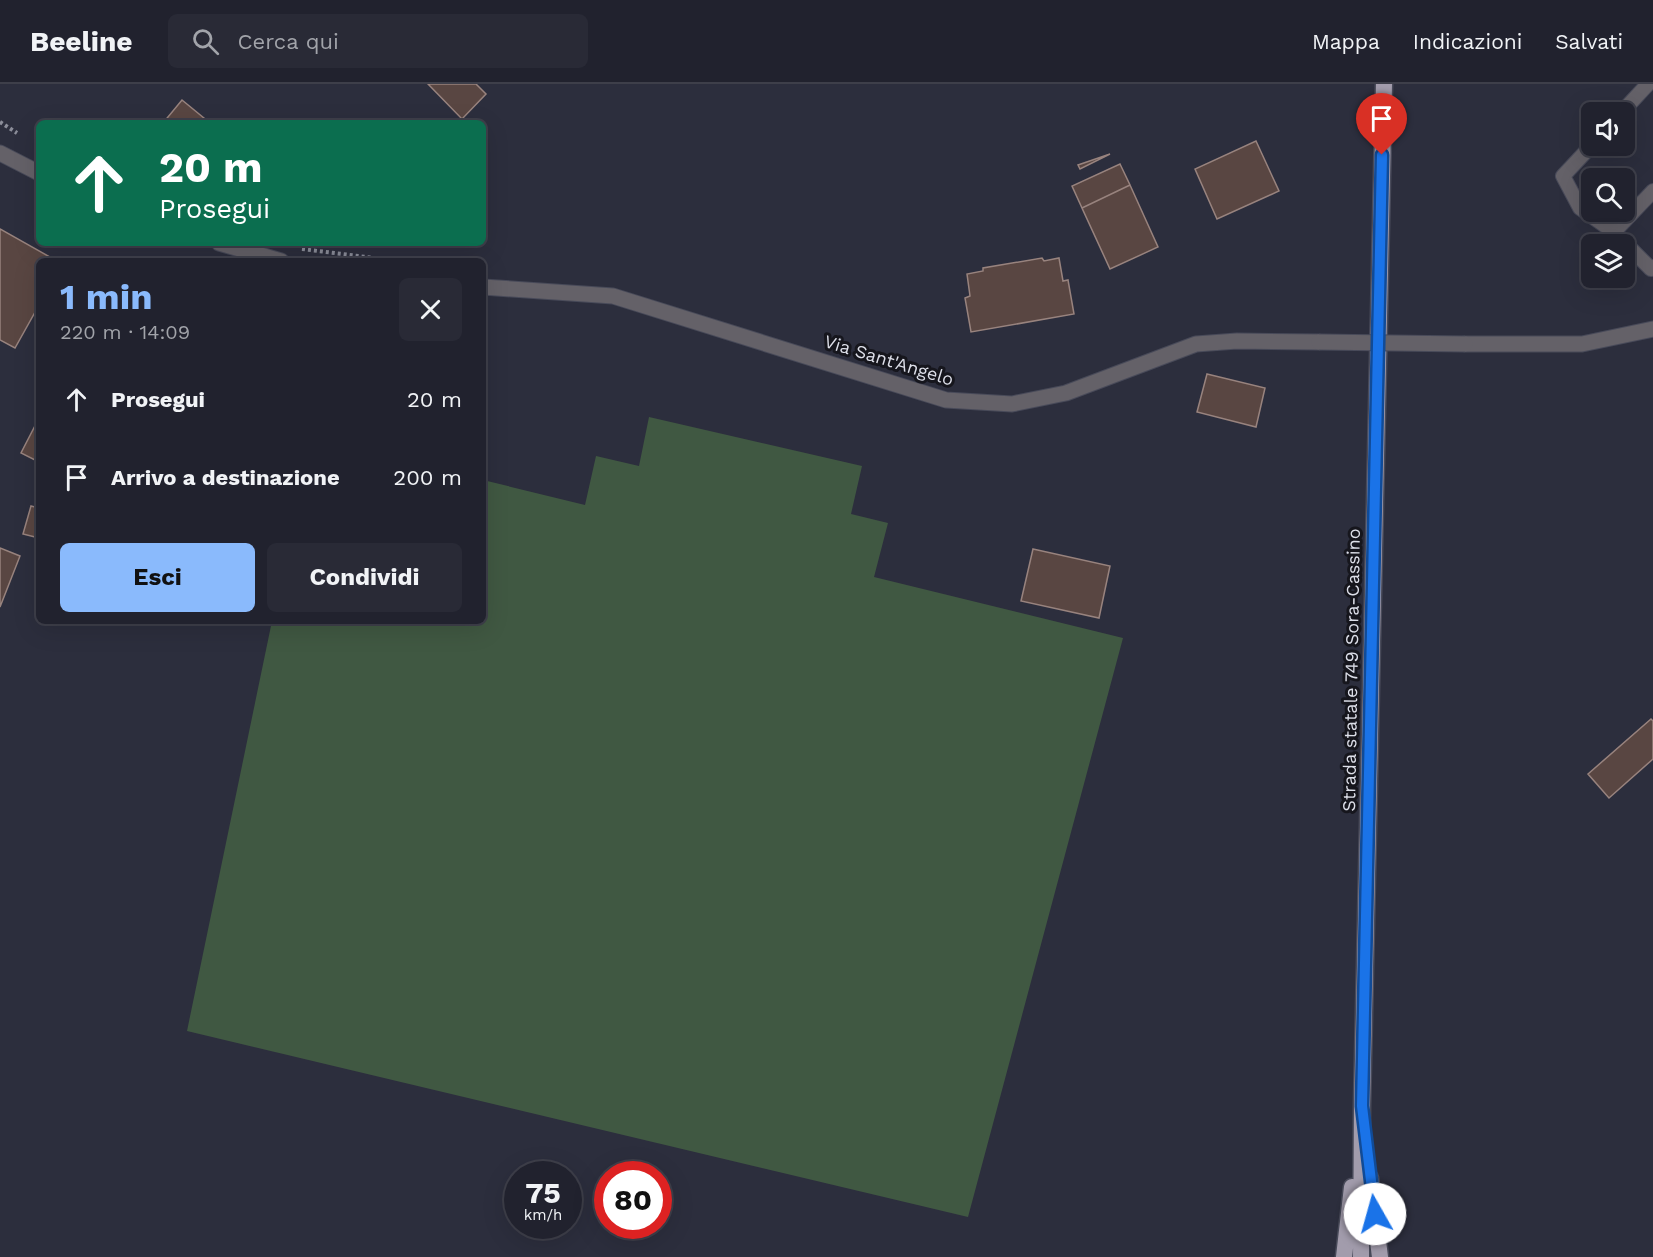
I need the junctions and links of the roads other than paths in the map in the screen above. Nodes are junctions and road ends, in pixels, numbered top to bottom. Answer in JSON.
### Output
{"nodes":[{"id":1,"x":1384,"y":84,"type":"edge"},
{"id":2,"x":1648,"y":84,"type":"edge"},
{"id":3,"x":1631,"y":102,"type":"edge"},
{"id":4,"x":0,"y":153,"type":"edge"},
{"id":5,"x":1582,"y":156,"type":"edge"},
{"id":6,"x":36,"y":171,"type":"edge"},
{"id":7,"x":1653,"y":191,"type":"edge"},
{"id":8,"x":1614,"y":232,"type":"junction"},
{"id":9,"x":230,"y":246,"type":"edge"},
{"id":10,"x":272,"y":258,"type":"edge"},
{"id":11,"x":1653,"y":267,"type":"edge"},
{"id":12,"x":486,"y":287,"type":"edge"},
{"id":13,"x":1653,"y":329,"type":"edge"},
{"id":14,"x":1362,"y":1106,"type":"junction"},
{"id":15,"x":1344,"y":1257,"type":"edge"},
{"id":16,"x":1361,"y":1257,"type":"edge"},
{"id":17,"x":1380,"y":1257,"type":"edge"}],
"edges":[{"from":1,"to":14,"type":"highway","name":"Strada statale 749 Sora-Cassino"},
{"from":2,"to":3,"type":"lane"},
{"from":4,"to":6,"type":"street"},
{"from":5,"to":8,"type":"lane"},
{"from":7,"to":8,"type":"lane"},
{"from":8,"to":11,"type":"lane"},
{"from":9,"to":10,"type":"street"},
{"from":12,"to":13,"type":"street","name":"Via Sant'Angelo","bridge":true},
{"from":14,"to":15,"type":"highway"},
{"from":14,"to":16,"type":"highway","name":"Strada statale 749 Sora-Cassino"},
{"from":14,"to":17,"type":"highway"}]}
